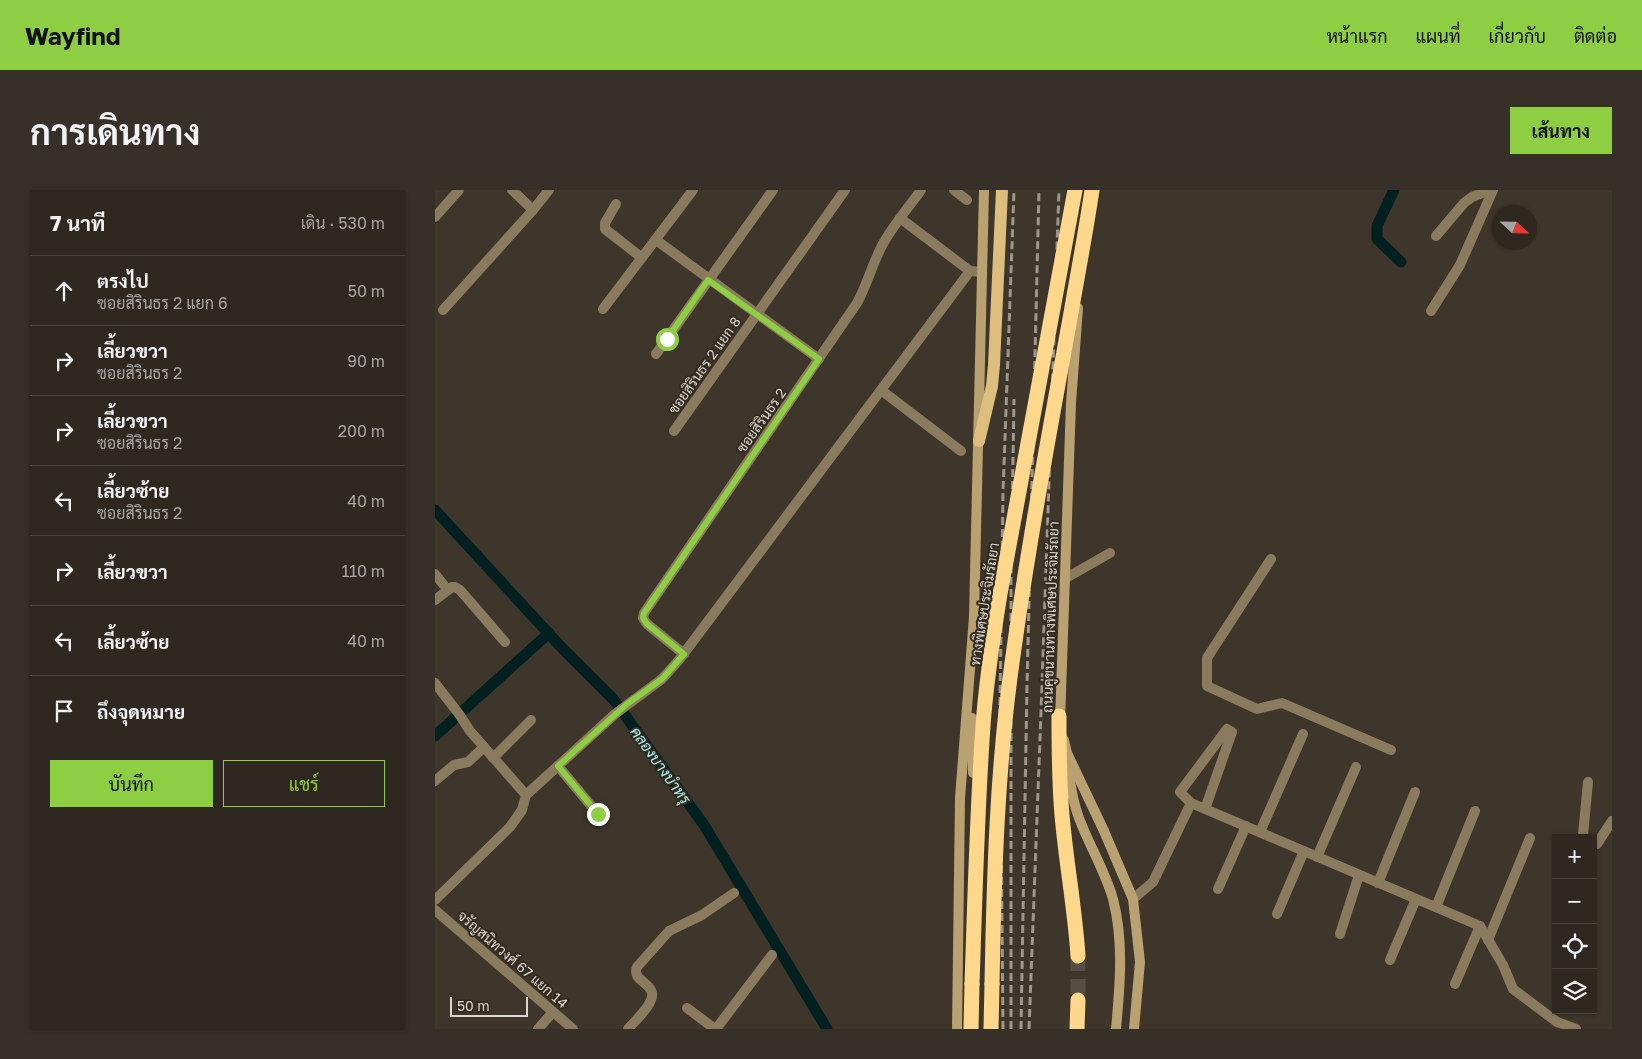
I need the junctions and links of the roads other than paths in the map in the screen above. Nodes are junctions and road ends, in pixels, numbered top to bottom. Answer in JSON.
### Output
{"nodes":[{"id":1,"x":459,"y":190,"type":"edge"},
{"id":2,"x":512,"y":190,"type":"edge"},
{"id":3,"x":549,"y":190,"type":"edge"},
{"id":4,"x":693,"y":190,"type":"edge"},
{"id":5,"x":773,"y":190,"type":"edge"},
{"id":6,"x":845,"y":190,"type":"edge"},
{"id":7,"x":920,"y":190,"type":"edge"},
{"id":8,"x":954,"y":190,"type":"edge"},
{"id":9,"x":984,"y":190,"type":"edge"},
{"id":10,"x":1002,"y":190,"type":"edge"},
{"id":11,"x":1075,"y":190,"type":"edge"},
{"id":12,"x":1086,"y":190,"type":"edge"},
{"id":13,"x":1093,"y":190,"type":"edge"},
{"id":14,"x":1491,"y":190,"type":"edge"},
{"id":15,"x":967,"y":200,"type":"dead end"},
{"id":16,"x":616,"y":204,"type":"dead end"},
{"id":17,"x":533,"y":210,"type":"junction"},
{"id":18,"x":435,"y":217,"type":"edge"},
{"id":19,"x":900,"y":218,"type":"junction"},
{"id":20,"x":1436,"y":236,"type":"dead end"},
{"id":21,"x":656,"y":240,"type":"junction"},
{"id":22,"x":642,"y":258,"type":"junction"},
{"id":23,"x":970,"y":271,"type":"junction"},
{"id":24,"x":982,"y":272,"type":"junction"},
{"id":25,"x":708,"y":280,"type":"junction"},
{"id":26,"x":603,"y":308,"type":"dead end"},
{"id":27,"x":443,"y":310,"type":"dead end"},
{"id":28,"x":1431,"y":311,"type":"dead end"},
{"id":29,"x":756,"y":314,"type":"junction"},
{"id":30,"x":656,"y":354,"type":"dead end"},
{"id":31,"x":819,"y":359,"type":"junction"},
{"id":32,"x":881,"y":390,"type":"junction"},
{"id":33,"x":674,"y":431,"type":"dead end"},
{"id":34,"x":979,"y":441,"type":"junction"},
{"id":35,"x":961,"y":451,"type":"dead end"},
{"id":36,"x":1111,"y":553,"type":"dead end"},
{"id":37,"x":1271,"y":559,"type":"dead end"},
{"id":38,"x":435,"y":574,"type":"edge"},
{"id":39,"x":1066,"y":578,"type":"junction"},
{"id":40,"x":447,"y":589,"type":"junction"},
{"id":41,"x":435,"y":600,"type":"edge"},
{"id":42,"x":505,"y":642,"type":"dead end"},
{"id":43,"x":684,"y":654,"type":"junction"},
{"id":44,"x":970,"y":679,"type":"junction"},
{"id":45,"x":435,"y":683,"type":"edge"},
{"id":46,"x":1059,"y":716,"type":"junction"},
{"id":47,"x":531,"y":720,"type":"dead end"},
{"id":48,"x":1303,"y":734,"type":"dead end"},
{"id":49,"x":484,"y":747,"type":"junction"},
{"id":50,"x":1391,"y":750,"type":"dead end"},
{"id":51,"x":1067,"y":753,"type":"junction"},
{"id":52,"x":493,"y":758,"type":"junction"},
{"id":53,"x":558,"y":766,"type":"junction"},
{"id":54,"x":1356,"y":767,"type":"dead end"},
{"id":55,"x":435,"y":781,"type":"edge"},
{"id":56,"x":1588,"y":782,"type":"dead end"},
{"id":57,"x":1415,"y":792,"type":"dead end"},
{"id":58,"x":526,"y":795,"type":"junction"},
{"id":59,"x":1191,"y":803,"type":"junction"},
{"id":60,"x":1205,"y":808,"type":"junction"},
{"id":61,"x":1475,"y":811,"type":"dead end"},
{"id":62,"x":598,"y":814,"type":"dead end"},
{"id":63,"x":1612,"y":821,"type":"edge"},
{"id":64,"x":1246,"y":826,"type":"junction"},
{"id":65,"x":1260,"y":832,"type":"junction"},
{"id":66,"x":1583,"y":834,"type":"edge"},
{"id":67,"x":1530,"y":838,"type":"dead end"},
{"id":68,"x":1597,"y":844,"type":"dead end"},
{"id":69,"x":1304,"y":851,"type":"junction"},
{"id":70,"x":1317,"y":857,"type":"junction"},
{"id":71,"x":1359,"y":875,"type":"junction"},
{"id":72,"x":1378,"y":883,"type":"junction"},
{"id":73,"x":1218,"y":889,"type":"dead end"},
{"id":74,"x":734,"y":893,"type":"dead end"},
{"id":75,"x":1133,"y":899,"type":"junction"},
{"id":76,"x":1416,"y":899,"type":"junction"},
{"id":77,"x":435,"y":900,"type":"edge"},
{"id":78,"x":1436,"y":907,"type":"junction"},
{"id":79,"x":435,"y":910,"type":"edge"},
{"id":80,"x":1277,"y":914,"type":"dead end"},
{"id":81,"x":1480,"y":926,"type":"junction"},
{"id":82,"x":1340,"y":934,"type":"dead end"},
{"id":83,"x":1488,"y":940,"type":"junction"},
{"id":84,"x":773,"y":955,"type":"dead end"},
{"id":85,"x":1078,"y":956,"type":"tunnel mouth"},
{"id":86,"x":1390,"y":960,"type":"dead end"},
{"id":87,"x":1455,"y":984,"type":"dead end"},
{"id":88,"x":1078,"y":1000,"type":"tunnel mouth"},
{"id":89,"x":687,"y":1008,"type":"dead end"},
{"id":90,"x":553,"y":1012,"type":"junction"},
{"id":91,"x":538,"y":1029,"type":"edge"},
{"id":92,"x":573,"y":1029,"type":"edge"},
{"id":93,"x":628,"y":1029,"type":"edge"},
{"id":94,"x":716,"y":1029,"type":"edge"},
{"id":95,"x":957,"y":1029,"type":"edge"},
{"id":96,"x":966,"y":1029,"type":"edge"},
{"id":97,"x":971,"y":1029,"type":"edge"},
{"id":98,"x":991,"y":1029,"type":"edge"},
{"id":99,"x":1077,"y":1029,"type":"edge"},
{"id":100,"x":1116,"y":1029,"type":"edge"},
{"id":101,"x":1134,"y":1029,"type":"edge"},
{"id":102,"x":1576,"y":1029,"type":"edge"}],
"edges":[{"from":1,"to":18,"type":"street"},
{"from":2,"to":17,"type":"street"},
{"from":3,"to":17,"type":"street"},
{"from":4,"to":21,"type":"street"},
{"from":5,"to":25,"type":"street"},
{"from":6,"to":29,"type":"street","name":"ซอยสิรินธร 2 แยก 8"},
{"from":7,"to":19,"type":"street","name":"ซอยสิรินธร 2"},
{"from":8,"to":15,"type":"street"},
{"from":9,"to":24,"type":"main road"},
{"from":10,"to":34,"type":"main road"},
{"from":11,"to":97,"type":"highway","name":"ทางพิเศษประจิมรัถยา","bridge":true},
{"from":12,"to":39,"type":"main road","name":"ถนนคู่ขนานทางพิเศษประจิมรัถยา"},
{"from":13,"to":98,"type":"highway","bridge":true},
{"from":14,"to":20,"type":"street"},
{"from":14,"to":28,"type":"street"},
{"from":16,"to":22,"type":"street"},
{"from":17,"to":27,"type":"street"},
{"from":19,"to":23,"type":"street"},
{"from":19,"to":31,"type":"street","name":"ซอยสิรินธร 2"},
{"from":21,"to":22,"type":"street"},
{"from":21,"to":25,"type":"street"},
{"from":22,"to":26,"type":"street"},
{"from":23,"to":24,"type":"street"},
{"from":23,"to":32,"type":"street"},
{"from":24,"to":34,"type":"main road"},
{"from":25,"to":29,"type":"street"},
{"from":25,"to":30,"type":"street"},
{"from":29,"to":31,"type":"street"},
{"from":29,"to":33,"type":"street","name":"ซอยสิรินธร 2 แยก 8"},
{"from":31,"to":43,"type":"street","name":"ซอยสิรินธร 2"},
{"from":32,"to":35,"type":"street"},
{"from":32,"to":43,"type":"street"},
{"from":34,"to":44,"type":"main road"},
{"from":36,"to":39,"type":"street"},
{"from":37,"to":50,"type":"street"},
{"from":38,"to":40,"type":"street"},
{"from":39,"to":46,"type":"main road","name":"ถนนคู่ขนานทางพิเศษประจิมรัถยา"},
{"from":40,"to":41,"type":"street"},
{"from":40,"to":42,"type":"street"},
{"from":43,"to":53,"type":"street"},
{"from":44,"to":95,"type":"main road"},
{"from":44,"to":96,"type":"main road"},
{"from":45,"to":49,"type":"street"},
{"from":46,"to":51,"type":"main road","name":"ถนนคู่ขนานทางพิเศษประจิมรัถยา"},
{"from":46,"to":85,"type":"highway"},
{"from":47,"to":52,"type":"street"},
{"from":48,"to":65,"type":"street"},
{"from":49,"to":52,"type":"street"},
{"from":49,"to":55,"type":"street"},
{"from":51,"to":75,"type":"main road","name":"ถนนคู่ขนานทางพิเศษประจิมรัถยา"},
{"from":51,"to":100,"type":"main road"},
{"from":52,"to":58,"type":"street"},
{"from":53,"to":58,"type":"street"},
{"from":53,"to":62,"type":"street"},
{"from":54,"to":70,"type":"street"},
{"from":56,"to":66,"type":"street"},
{"from":57,"to":72,"type":"street"},
{"from":58,"to":77,"type":"street"},
{"from":59,"to":60,"type":"street"},
{"from":59,"to":60,"type":"street"},
{"from":59,"to":75,"type":"street"},
{"from":60,"to":64,"type":"street"},
{"from":61,"to":78,"type":"street"},
{"from":63,"to":68,"type":"street"},
{"from":64,"to":65,"type":"street"},
{"from":64,"to":73,"type":"street"},
{"from":65,"to":69,"type":"street"},
{"from":67,"to":83,"type":"street"},
{"from":69,"to":70,"type":"street"},
{"from":69,"to":80,"type":"street"},
{"from":70,"to":71,"type":"street"},
{"from":71,"to":72,"type":"street"},
{"from":71,"to":82,"type":"street"},
{"from":72,"to":76,"type":"street"},
{"from":74,"to":93,"type":"street"},
{"from":75,"to":101,"type":"main road","name":"ถนนคู่ขนานทางพิเศษประจิมรัถยา"},
{"from":76,"to":78,"type":"street"},
{"from":76,"to":86,"type":"street"},
{"from":78,"to":81,"type":"street"},
{"from":79,"to":90,"type":"street","name":"จรัญสนิทวงศ์ 67 แยก 14"},
{"from":81,"to":83,"type":"street"},
{"from":81,"to":87,"type":"street"},
{"from":83,"to":102,"type":"street"},
{"from":84,"to":94,"type":"street"},
{"from":88,"to":99,"type":"highway"},
{"from":89,"to":94,"type":"street"},
{"from":90,"to":91,"type":"street"},
{"from":90,"to":92,"type":"street","name":"จรัญสนิทวงศ์ 67 แยก 14"}]}
